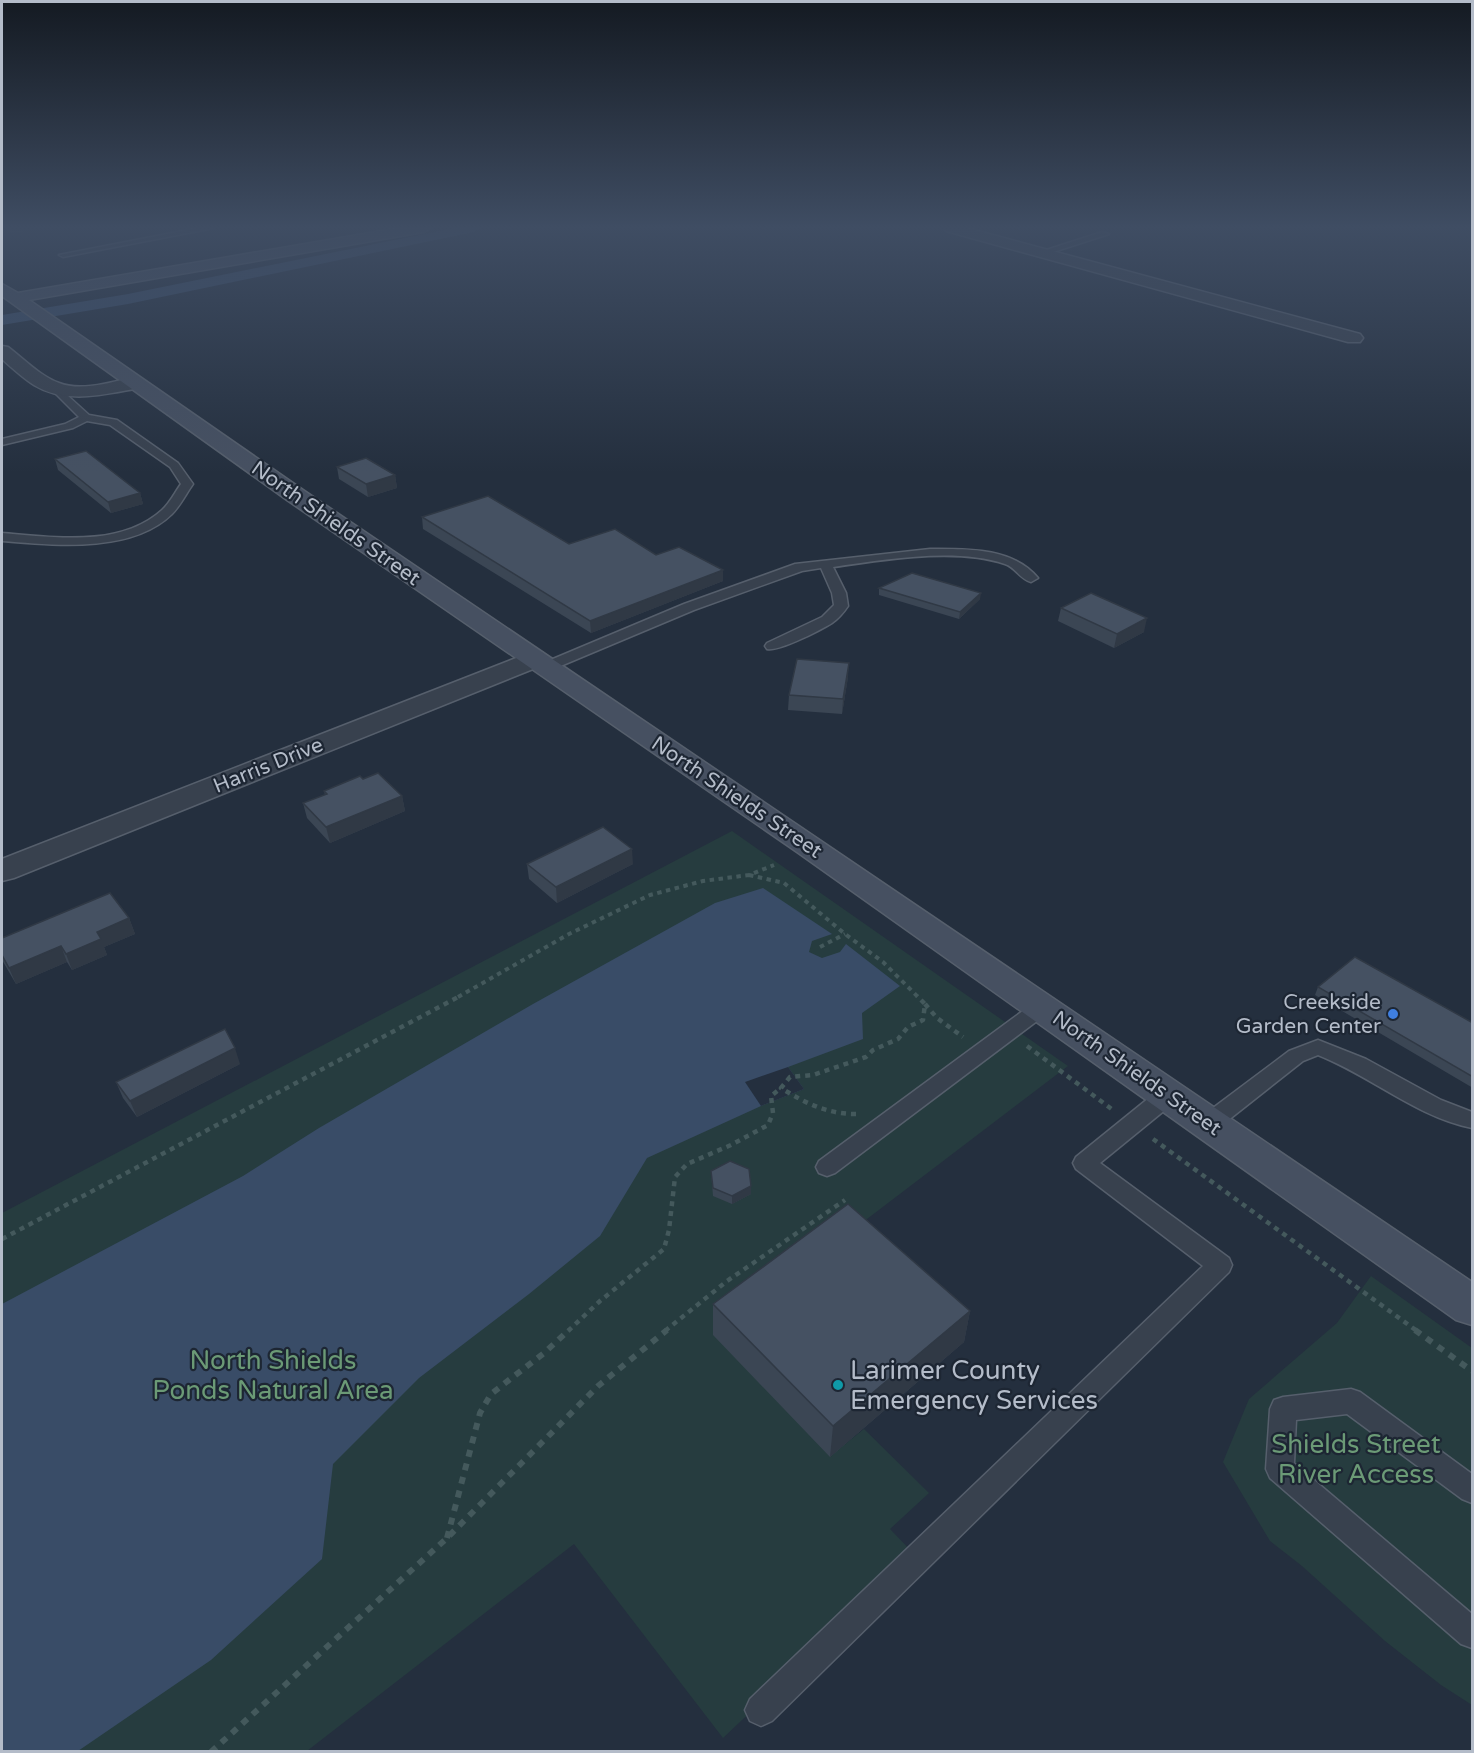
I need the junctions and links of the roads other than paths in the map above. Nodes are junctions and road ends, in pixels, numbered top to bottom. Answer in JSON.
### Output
{"nodes":[{"id":1,"x":32,"y":310,"type":"edge"},
{"id":2,"x":1250,"y":310,"type":"edge"},
{"id":3,"x":1354,"y":338,"type":"dead end"},
{"id":4,"x":2,"y":351,"type":"edge"},
{"id":5,"x":134,"y":383,"type":"junction"},
{"id":6,"x":56,"y":388,"type":"junction"},
{"id":7,"x":86,"y":418,"type":"junction"},
{"id":8,"x":2,"y":442,"type":"edge"},
{"id":9,"x":2,"y":537,"type":"edge"},
{"id":10,"x":825,"y":564,"type":"junction"},
{"id":11,"x":1031,"y":578,"type":"dead end"},
{"id":12,"x":772,"y":646,"type":"dead end"},
{"id":13,"x":540,"y":663,"type":"junction"},
{"id":14,"x":2,"y":871,"type":"edge"},
{"id":15,"x":1042,"y":1007,"type":"junction"},
{"id":16,"x":1168,"y":1095,"type":"junction"},
{"id":17,"x":1473,"y":1120,"type":"edge"},
{"id":18,"x":1209,"y":1123,"type":"junction"},
{"id":19,"x":827,"y":1167,"type":"dead end"},
{"id":20,"x":1473,"y":1306,"type":"edge"},
{"id":21,"x":1473,"y":1490,"type":"edge"},
{"id":22,"x":1473,"y":1633,"type":"edge"},
{"id":23,"x":761,"y":1710,"type":"dead end"}],
"edges":[{"from":1,"to":5,"type":"main road","name":"North Shields Street"},
{"from":2,"to":3,"type":"street"},
{"from":4,"to":6,"type":"street"},
{"from":5,"to":6,"type":"street"},
{"from":5,"to":13,"type":"main road","name":"North Shields Street"},
{"from":6,"to":7,"type":"lane"},
{"from":7,"to":8,"type":"lane"},
{"from":7,"to":9,"type":"lane"},
{"from":10,"to":11,"type":"lane"},
{"from":10,"to":12,"type":"lane"},
{"from":10,"to":13,"type":"lane"},
{"from":13,"to":14,"type":"street","name":"Harris Drive"},
{"from":13,"to":15,"type":"main road","name":"North Shields Street"},
{"from":15,"to":16,"type":"main road","name":"North Shields Street"},
{"from":15,"to":19,"type":"lane"},
{"from":16,"to":18,"type":"main road","name":"North Shields Street"},
{"from":16,"to":23,"type":"lane"},
{"from":17,"to":18,"type":"lane"},
{"from":18,"to":20,"type":"main road","name":"North Shields Street"},
{"from":21,"to":22,"type":"lane"}]}
